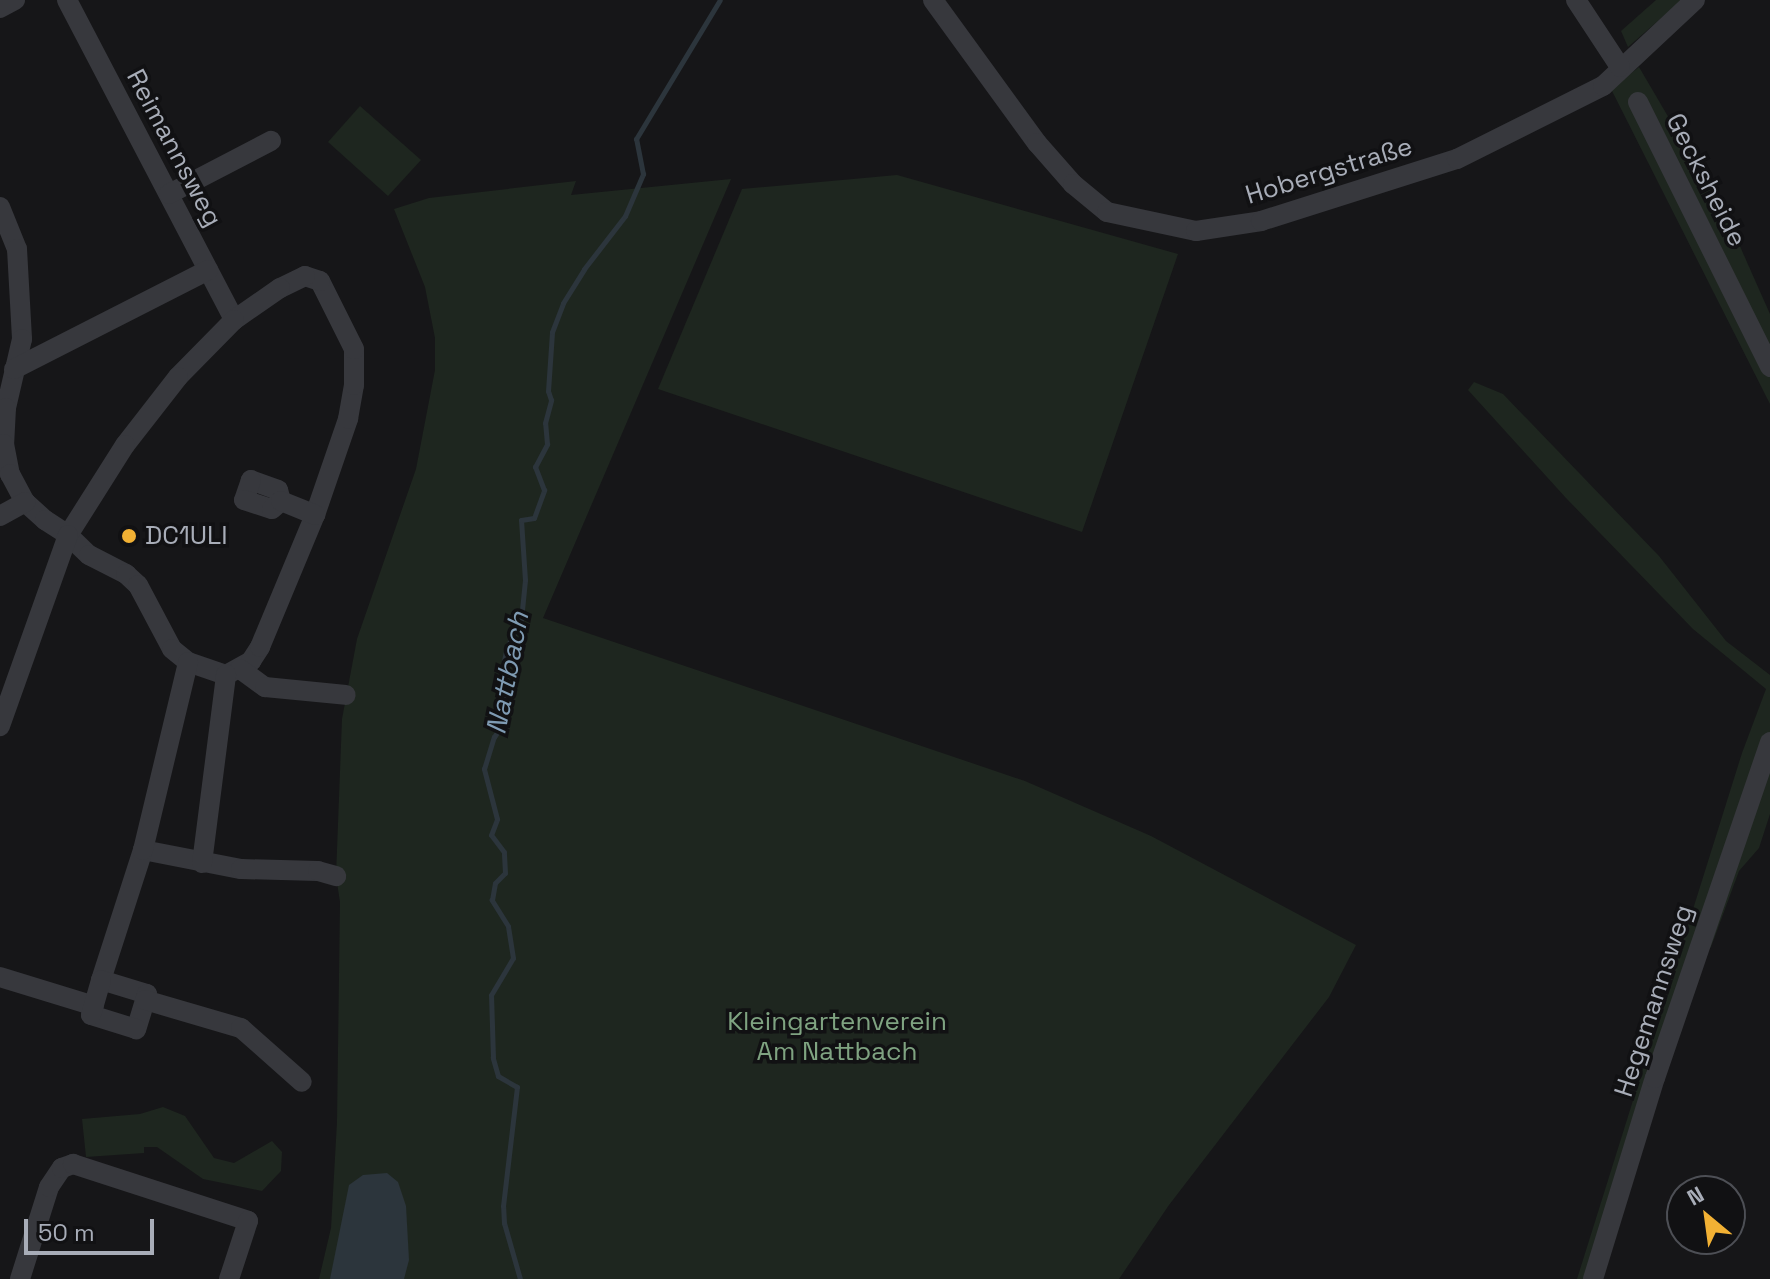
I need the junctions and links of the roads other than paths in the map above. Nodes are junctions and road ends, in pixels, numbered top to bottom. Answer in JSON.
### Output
{"nodes":[{"id":1,"x":15,"y":0,"type":"edge"},
{"id":2,"x":67,"y":0,"type":"edge"},
{"id":3,"x":933,"y":0,"type":"edge"},
{"id":4,"x":1576,"y":0,"type":"edge"},
{"id":5,"x":1695,"y":0,"type":"edge"},
{"id":6,"x":0,"y":8,"type":"edge"},
{"id":7,"x":1620,"y":67,"type":"junction"},
{"id":8,"x":1638,"y":102,"type":"dead end"},
{"id":9,"x":271,"y":141,"type":"dead end"},
{"id":10,"x":169,"y":194,"type":"junction"},
{"id":11,"x":0,"y":207,"type":"edge"},
{"id":12,"x":208,"y":270,"type":"junction"},
{"id":13,"x":234,"y":320,"type":"junction"},
{"id":14,"x":1770,"y":367,"type":"edge"},
{"id":15,"x":14,"y":369,"type":"junction"},
{"id":16,"x":281,"y":501,"type":"dead end"},
{"id":17,"x":25,"y":502,"type":"junction"},
{"id":18,"x":315,"y":515,"type":"junction"},
{"id":19,"x":0,"y":516,"type":"edge"},
{"id":20,"x":68,"y":535,"type":"junction"},
{"id":21,"x":188,"y":662,"type":"junction"},
{"id":22,"x":233,"y":672,"type":"junction"},
{"id":23,"x":346,"y":695,"type":"dead end"},
{"id":24,"x":0,"y":726,"type":"edge"},
{"id":25,"x":1770,"y":742,"type":"edge"},
{"id":26,"x":143,"y":850,"type":"junction"},
{"id":27,"x":202,"y":863,"type":"junction"},
{"id":28,"x":336,"y":876,"type":"dead end"},
{"id":29,"x":0,"y":977,"type":"edge"},
{"id":30,"x":101,"y":980,"type":"junction"},
{"id":31,"x":145,"y":1000,"type":"junction"},
{"id":32,"x":94,"y":1006,"type":"junction"},
{"id":33,"x":302,"y":1082,"type":"dead end"},
{"id":34,"x":20,"y":1279,"type":"edge"},
{"id":35,"x":229,"y":1279,"type":"edge"},
{"id":36,"x":1593,"y":1279,"type":"edge"}],
"edges":[{"from":1,"to":6,"type":"street"},
{"from":2,"to":10,"type":"street","name":"Reimannsweg"},
{"from":3,"to":7,"type":"street","name":"Hobergstraße"},
{"from":4,"to":7,"type":"street"},
{"from":5,"to":7,"type":"street","name":"Hobergstraße"},
{"from":8,"to":14,"type":"street","name":"Gecksheide"},
{"from":9,"to":10,"type":"street"},
{"from":10,"to":12,"type":"street","name":"Reimannsweg"},
{"from":11,"to":15,"type":"street"},
{"from":12,"to":13,"type":"street","name":"Reimannsweg"},
{"from":12,"to":15,"type":"street"},
{"from":13,"to":18,"type":"street"},
{"from":13,"to":20,"type":"street"},
{"from":15,"to":17,"type":"street"},
{"from":16,"to":18,"type":"street"},
{"from":17,"to":19,"type":"street"},
{"from":17,"to":20,"type":"street"},
{"from":18,"to":22,"type":"street"},
{"from":20,"to":21,"type":"street"},
{"from":20,"to":24,"type":"street"},
{"from":21,"to":22,"type":"street"},
{"from":21,"to":26,"type":"street"},
{"from":22,"to":23,"type":"street"},
{"from":22,"to":27,"type":"street"},
{"from":25,"to":36,"type":"street","name":"Hegemannsweg"},
{"from":26,"to":27,"type":"street"},
{"from":26,"to":30,"type":"street"},
{"from":27,"to":28,"type":"street"},
{"from":29,"to":32,"type":"street"},
{"from":30,"to":31,"type":"street"},
{"from":30,"to":32,"type":"street"},
{"from":31,"to":32,"type":"street"},
{"from":31,"to":33,"type":"street"},
{"from":34,"to":35,"type":"street"}]}
